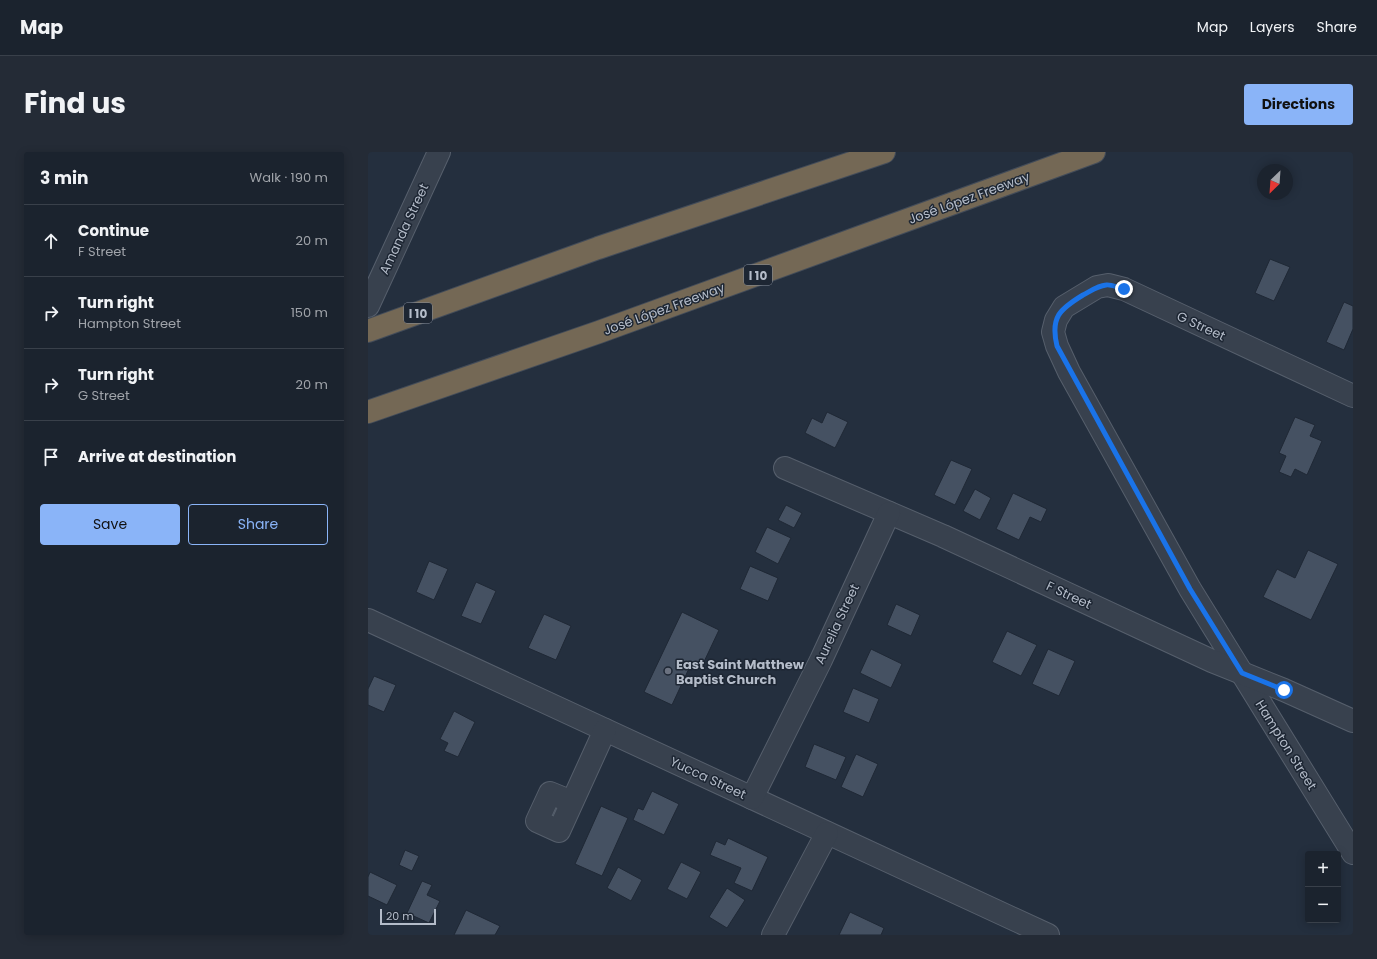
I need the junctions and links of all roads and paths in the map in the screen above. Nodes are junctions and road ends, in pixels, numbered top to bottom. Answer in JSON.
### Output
{"nodes":[{"id":1,"x":439,"y":152,"type":"edge"},
{"id":2,"x":884,"y":152,"type":"edge"},
{"id":3,"x":1094,"y":152,"type":"edge"},
{"id":4,"x":368,"y":306,"type":"edge"},
{"id":5,"x":1056,"y":320,"type":"joint"},
{"id":6,"x":368,"y":331,"type":"edge"},
{"id":7,"x":1353,"y":396,"type":"edge"},
{"id":8,"x":368,"y":412,"type":"edge"},
{"id":9,"x":785,"y":468,"type":"dead end"},
{"id":10,"x":889,"y":513,"type":"junction"},
{"id":11,"x":368,"y":620,"type":"edge"},
{"id":12,"x":1242,"y":673,"type":"junction"},
{"id":13,"x":1353,"y":721,"type":"edge"},
{"id":14,"x":605,"y":730,"type":"junction"},
{"id":15,"x":752,"y":798,"type":"junction"},
{"id":16,"x":572,"y":802,"type":"dead end"},
{"id":17,"x":827,"y":833,"type":"junction"},
{"id":18,"x":1353,"y":852,"type":"edge"},
{"id":19,"x":773,"y":935,"type":"edge"},
{"id":20,"x":1048,"y":935,"type":"edge"}],
"edges":[{"from":1,"to":4,"type":"street","name":"Amanda Street"},
{"from":2,"to":6,"type":"highway","number":"I 10"},
{"from":3,"to":8,"type":"highway","name":"José López Freeway","number":"I 10"},
{"from":5,"to":7,"type":"street","name":"G Street"},
{"from":5,"to":12,"type":"street","name":"Hampton Street"},
{"from":9,"to":10,"type":"street","name":"F Street"},
{"from":10,"to":12,"type":"street","name":"F Street"},
{"from":10,"to":15,"type":"street","name":"Aurelia Street"},
{"from":11,"to":14,"type":"street","name":"Yucca Street"},
{"from":12,"to":13,"type":"street","name":"F Street"},
{"from":12,"to":18,"type":"street","name":"Hampton Street"},
{"from":14,"to":15,"type":"street","name":"Yucca Street"},
{"from":14,"to":16,"type":"street"},
{"from":15,"to":17,"type":"street","name":"Yucca Street"},
{"from":17,"to":19,"type":"street"},
{"from":17,"to":20,"type":"street","name":"Yucca Street"}]}
